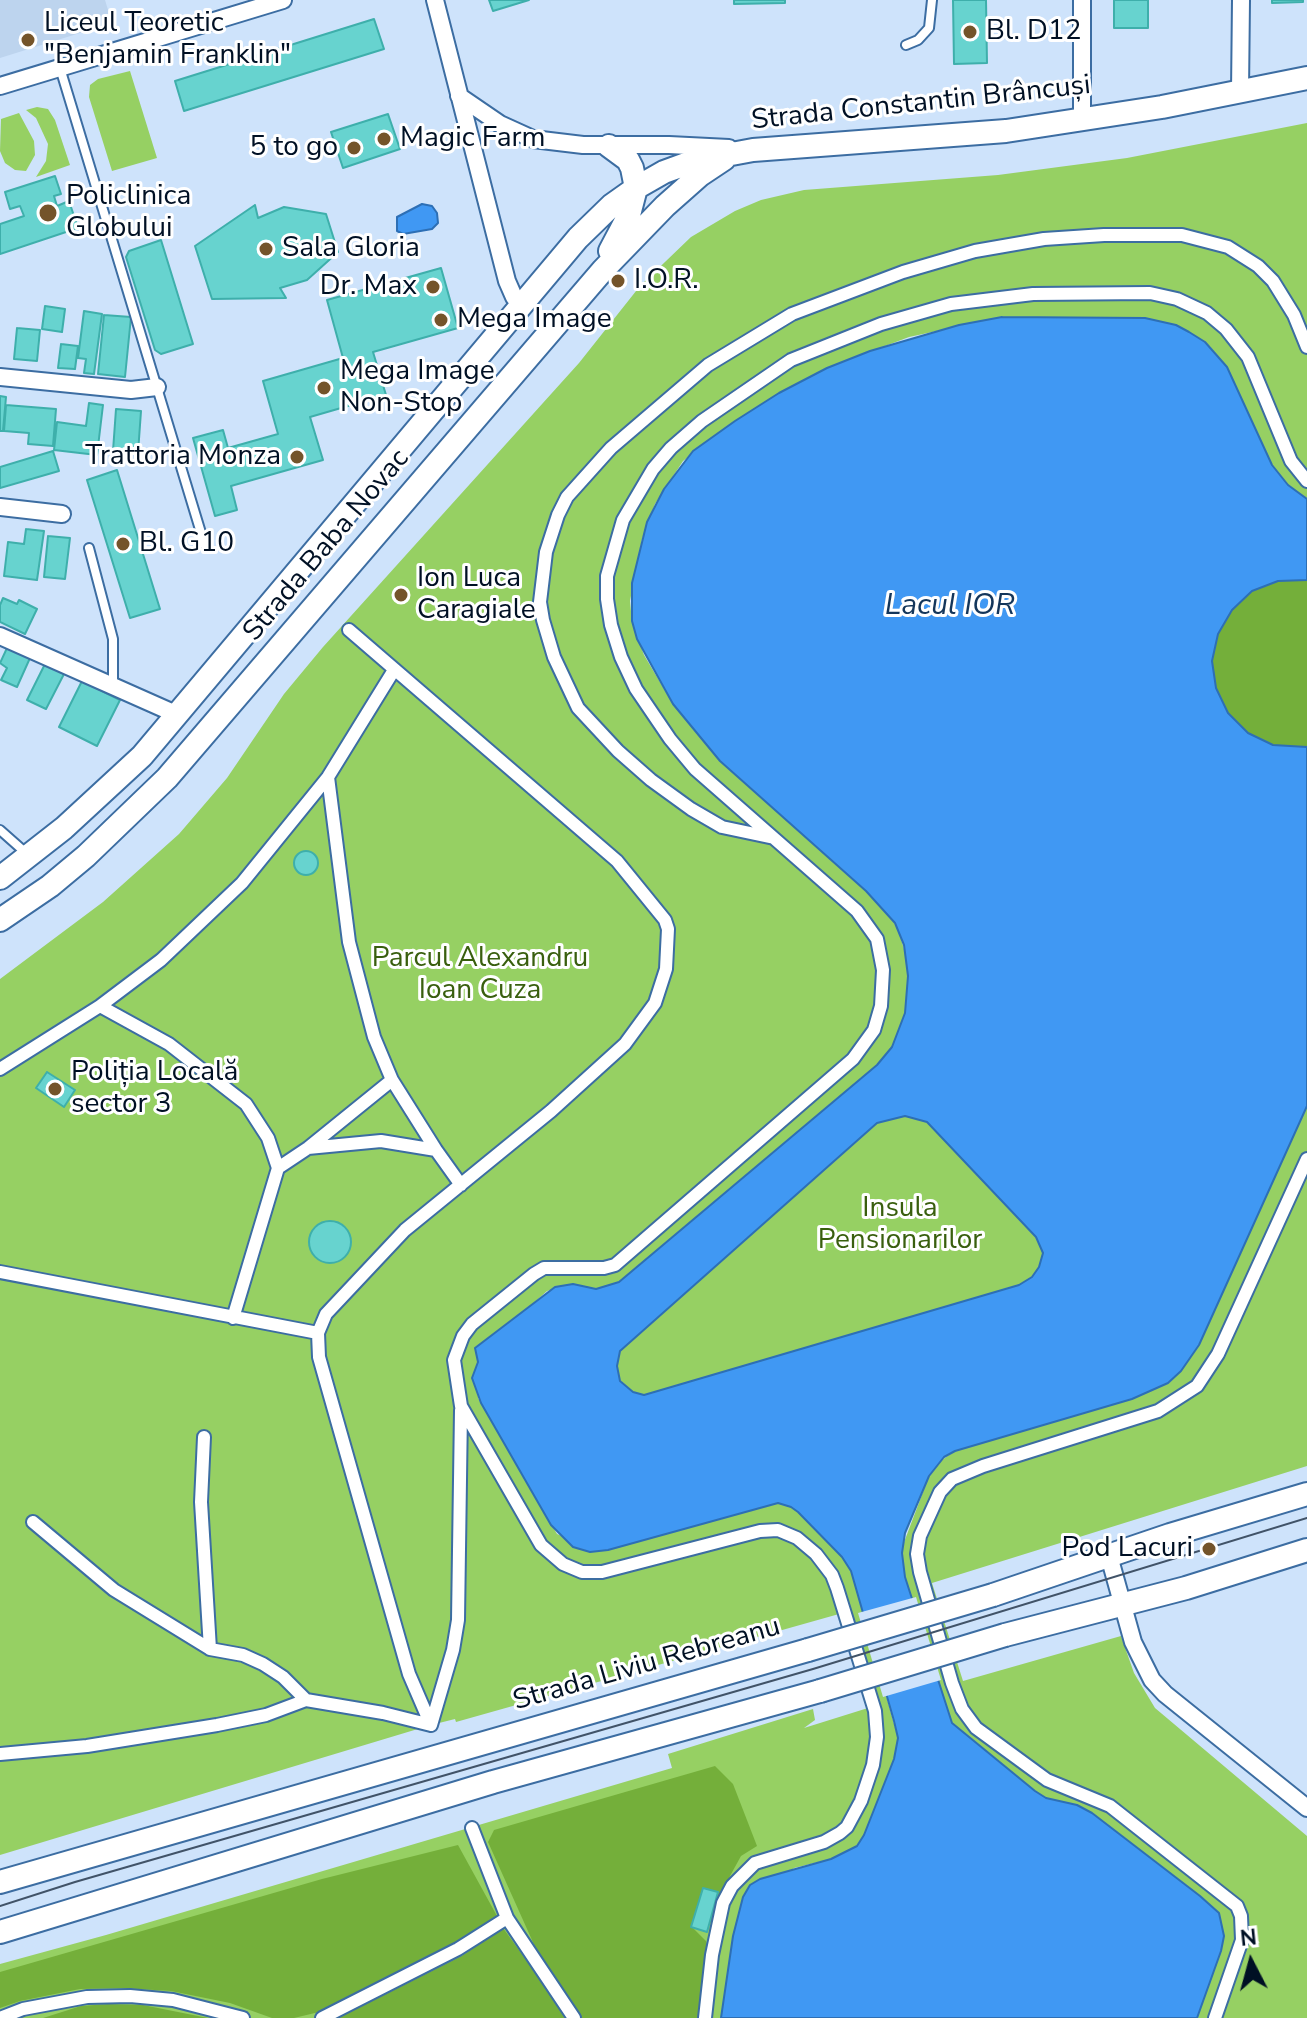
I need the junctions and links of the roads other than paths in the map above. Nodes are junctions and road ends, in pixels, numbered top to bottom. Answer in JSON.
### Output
{"nodes":[{"id":1,"x":283,"y":0,"type":"edge"},
{"id":2,"x":435,"y":0,"type":"edge"},
{"id":3,"x":932,"y":0,"type":"edge"},
{"id":4,"x":1082,"y":0,"type":"edge"},
{"id":5,"x":1241,"y":0,"type":"edge"},
{"id":6,"x":906,"y":45,"type":"dead end"},
{"id":7,"x":60,"y":68,"type":"junction"},
{"id":8,"x":1307,"y":78,"type":"edge"},
{"id":9,"x":0,"y":86,"type":"edge"},
{"id":10,"x":1240,"y":92,"type":"junction"},
{"id":11,"x":459,"y":96,"type":"junction"},
{"id":12,"x":1082,"y":120,"type":"junction"},
{"id":13,"x":609,"y":146,"type":"junction"},
{"id":14,"x":742,"y":152,"type":"junction"},
{"id":15,"x":636,"y":188,"type":"junction"},
{"id":16,"x":586,"y":289,"type":"junction"},
{"id":17,"x":521,"y":304,"type":"junction"},
{"id":18,"x":1307,"y":347,"type":"edge"},
{"id":19,"x":0,"y":377,"type":"edge"},
{"id":20,"x":157,"y":387,"type":"junction"},
{"id":21,"x":1307,"y":481,"type":"edge"},
{"id":22,"x":0,"y":507,"type":"edge"},
{"id":23,"x":62,"y":514,"type":"dead end"},
{"id":24,"x":205,"y":546,"type":"dead end"},
{"id":25,"x":89,"y":548,"type":"dead end"},
{"id":26,"x":349,"y":630,"type":"dead end"},
{"id":27,"x":0,"y":636,"type":"edge"},
{"id":28,"x":394,"y":670,"type":"junction"},
{"id":29,"x":113,"y":686,"type":"junction"},
{"id":30,"x":178,"y":715,"type":"junction"},
{"id":31,"x":328,"y":777,"type":"junction"},
{"id":32,"x":0,"y":830,"type":"edge"},
{"id":33,"x":776,"y":838,"type":"junction"},
{"id":34,"x":29,"y":857,"type":"junction"},
{"id":35,"x":0,"y":878,"type":"edge"},
{"id":36,"x":0,"y":920,"type":"edge"},
{"id":37,"x":100,"y":1006,"type":"junction"},
{"id":38,"x":0,"y":1069,"type":"edge"},
{"id":39,"x":392,"y":1080,"type":"junction"},
{"id":40,"x":308,"y":1148,"type":"junction"},
{"id":41,"x":436,"y":1150,"type":"junction"},
{"id":42,"x":1307,"y":1159,"type":"edge"},
{"id":43,"x":278,"y":1168,"type":"junction"},
{"id":44,"x":461,"y":1185,"type":"junction"},
{"id":45,"x":0,"y":1272,"type":"edge"},
{"id":46,"x":233,"y":1318,"type":"junction"},
{"id":47,"x":318,"y":1333,"type":"junction"},
{"id":48,"x":461,"y":1406,"type":"junction"},
{"id":49,"x":204,"y":1437,"type":"dead end"},
{"id":50,"x":1307,"y":1494,"type":"edge"},
{"id":51,"x":33,"y":1522,"type":"dead end"},
{"id":52,"x":1307,"y":1550,"type":"edge"},
{"id":53,"x":1109,"y":1556,"type":"junction"},
{"id":54,"x":1122,"y":1605,"type":"junction"},
{"id":55,"x":210,"y":1649,"type":"junction"},
{"id":56,"x":306,"y":1700,"type":"junction"},
{"id":57,"x":431,"y":1725,"type":"junction"},
{"id":58,"x":0,"y":1754,"type":"edge"},
{"id":59,"x":1307,"y":1808,"type":"edge"},
{"id":60,"x":472,"y":1828,"type":"dead end"},
{"id":61,"x":0,"y":1882,"type":"edge"},
{"id":62,"x":507,"y":1918,"type":"junction"},
{"id":63,"x":0,"y":1932,"type":"edge"},
{"id":64,"x":0,"y":2018,"type":"edge"},
{"id":65,"x":243,"y":2018,"type":"edge"},
{"id":66,"x":322,"y":2018,"type":"edge"},
{"id":67,"x":574,"y":2018,"type":"edge"},
{"id":68,"x":705,"y":2018,"type":"edge"},
{"id":69,"x":1215,"y":2018,"type":"edge"}],
"edges":[{"from":1,"to":7,"type":"street"},
{"from":2,"to":11,"type":"street"},
{"from":3,"to":6,"type":"lane"},
{"from":4,"to":12,"type":"street"},
{"from":5,"to":10,"type":"street"},
{"from":7,"to":9,"type":"street"},
{"from":7,"to":20,"type":"lane"},
{"from":8,"to":10,"type":"main road","name":"Strada Constantin Brâncuși"},
{"from":10,"to":12,"type":"main road","name":"Strada Constantin Brâncuși"},
{"from":11,"to":13,"type":"street"},
{"from":11,"to":17,"type":"street"},
{"from":12,"to":14,"type":"main road","name":"Strada Constantin Brâncuși"},
{"from":13,"to":14,"type":"street"},
{"from":13,"to":15,"type":"main road"},
{"from":14,"to":15,"type":"main road","name":"Strada Baba Novac"},
{"from":14,"to":16,"type":"main road","name":"Strada Baba Novac"},
{"from":15,"to":16,"type":"main road"},
{"from":15,"to":17,"type":"main road","name":"Strada Baba Novac"},
{"from":16,"to":36,"type":"main road","name":"Strada Baba Novac"},
{"from":17,"to":30,"type":"main road","name":"Strada Baba Novac"},
{"from":18,"to":33,"type":"street"},
{"from":19,"to":20,"type":"street"},
{"from":20,"to":24,"type":"lane"},
{"from":21,"to":33,"type":"street"},
{"from":22,"to":23,"type":"street"},
{"from":25,"to":29,"type":"lane"},
{"from":26,"to":28,"type":"street"},
{"from":27,"to":29,"type":"street"},
{"from":28,"to":31,"type":"street"},
{"from":28,"to":44,"type":"street"},
{"from":29,"to":30,"type":"street"},
{"from":30,"to":34,"type":"main road","name":"Strada Baba Novac"},
{"from":31,"to":37,"type":"street"},
{"from":31,"to":39,"type":"street"},
{"from":32,"to":34,"type":"lane"},
{"from":33,"to":48,"type":"street"},
{"from":34,"to":35,"type":"main road","name":"Strada Baba Novac"},
{"from":37,"to":38,"type":"street"},
{"from":37,"to":43,"type":"street"},
{"from":39,"to":40,"type":"street"},
{"from":39,"to":41,"type":"street"},
{"from":40,"to":41,"type":"street"},
{"from":40,"to":43,"type":"street"},
{"from":41,"to":44,"type":"street"},
{"from":42,"to":69,"type":"street"},
{"from":43,"to":46,"type":"street"},
{"from":44,"to":47,"type":"street"},
{"from":45,"to":46,"type":"street"},
{"from":46,"to":47,"type":"street"},
{"from":47,"to":57,"type":"street"},
{"from":48,"to":57,"type":"street"},
{"from":48,"to":68,"type":"street"},
{"from":49,"to":55,"type":"street"},
{"from":50,"to":53,"type":"main road","name":"Strada Liviu Rebreanu"},
{"from":51,"to":55,"type":"street"},
{"from":52,"to":54,"type":"main road"},
{"from":53,"to":54,"type":"street"},
{"from":53,"to":61,"type":"main road","name":"Strada Liviu Rebreanu","bridge":true},
{"from":54,"to":59,"type":"street"},
{"from":54,"to":63,"type":"main road","bridge":true},
{"from":55,"to":56,"type":"street"},
{"from":56,"to":57,"type":"street"},
{"from":56,"to":58,"type":"street"},
{"from":60,"to":62,"type":"street"},
{"from":62,"to":66,"type":"street"},
{"from":62,"to":67,"type":"street"},
{"from":64,"to":65,"type":"street"}]}
